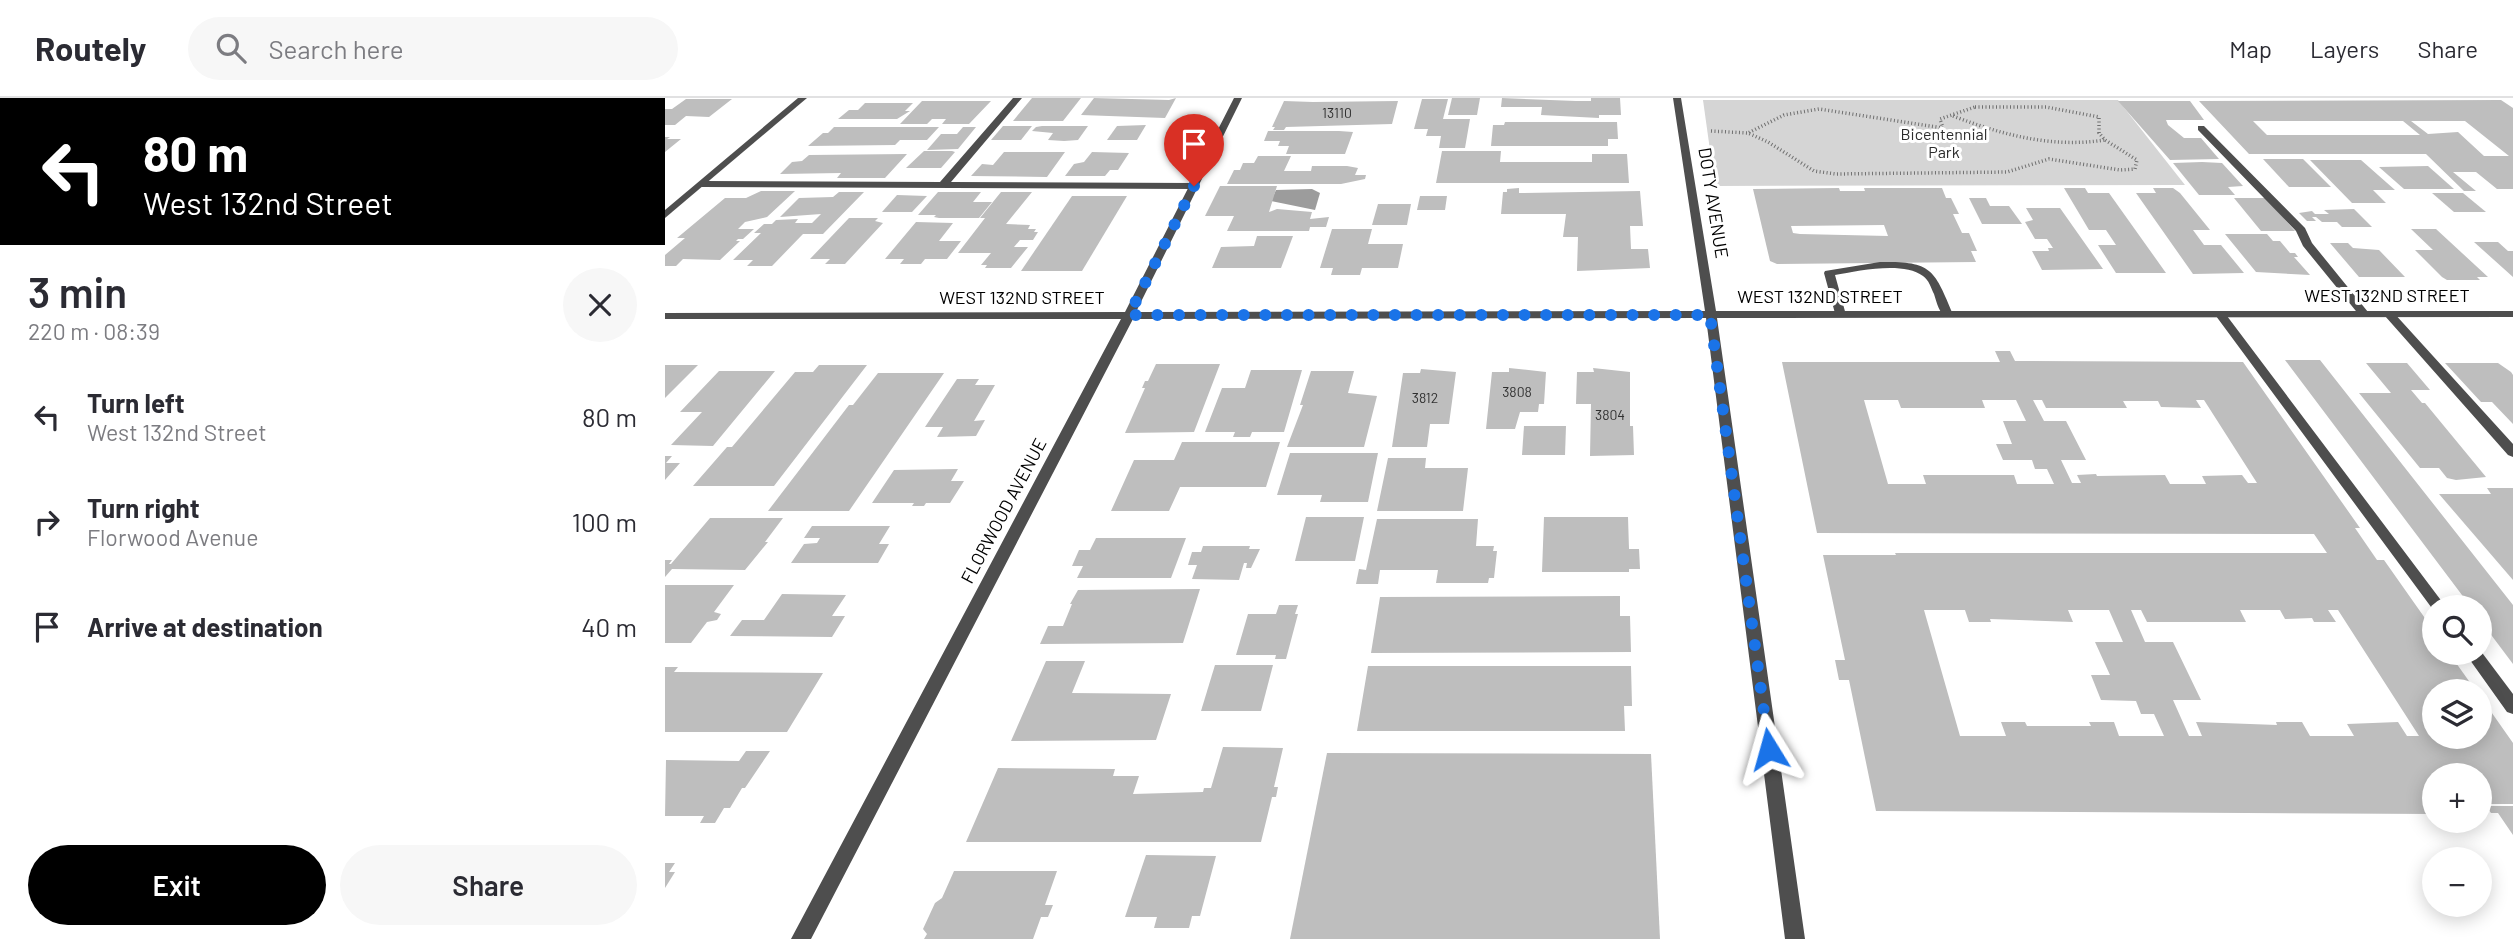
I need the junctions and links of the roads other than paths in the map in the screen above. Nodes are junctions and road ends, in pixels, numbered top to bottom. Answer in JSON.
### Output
{"nodes":[{"id":1,"x":803,"y":98,"type":"edge"},
{"id":2,"x":1018,"y":98,"type":"edge"},
{"id":3,"x":1238,"y":98,"type":"edge"},
{"id":4,"x":1677,"y":98,"type":"edge"},
{"id":5,"x":2201,"y":128,"type":"dead end"},
{"id":6,"x":702,"y":184,"type":"junction"},
{"id":7,"x":943,"y":185,"type":"junction"},
{"id":8,"x":1194,"y":186,"type":"junction"},
{"id":9,"x":665,"y":215,"type":"edge"},
{"id":10,"x":1947,"y":314,"type":"junction"},
{"id":11,"x":2220,"y":314,"type":"junction"},
{"id":12,"x":2364,"y":314,"type":"junction"},
{"id":13,"x":2389,"y":314,"type":"junction"},
{"id":14,"x":2513,"y":314,"type":"edge"},
{"id":15,"x":1129,"y":315,"type":"junction"},
{"id":16,"x":1710,"y":315,"type":"junction"},
{"id":17,"x":1840,"y":315,"type":"junction"},
{"id":18,"x":665,"y":316,"type":"edge"},
{"id":19,"x":2513,"y":452,"type":"edge"},
{"id":20,"x":2430,"y":595,"type":"edge"},
{"id":21,"x":2482,"y":665,"type":"edge"},
{"id":22,"x":2513,"y":707,"type":"edge"},
{"id":23,"x":801,"y":939,"type":"edge"},
{"id":24,"x":1795,"y":939,"type":"edge"}],
"edges":[{"from":1,"to":6,"type":"street"},
{"from":2,"to":7,"type":"street"},
{"from":3,"to":8,"type":"street","name":"FLORWOOD AVENUE"},
{"from":4,"to":16,"type":"street","name":"DOTY AVENUE"},
{"from":5,"to":12,"type":"street"},
{"from":6,"to":7,"type":"street"},
{"from":6,"to":9,"type":"street"},
{"from":7,"to":8,"type":"street"},
{"from":8,"to":15,"type":"street","name":"FLORWOOD AVENUE"},
{"from":10,"to":11,"type":"street","name":"WEST 132ND STREET"},
{"from":10,"to":17,"type":"street","name":"WEST 132ND STREET"},
{"from":10,"to":17,"type":"street"},
{"from":11,"to":12,"type":"street","name":"WEST 132ND STREET"},
{"from":11,"to":20,"type":"street"},
{"from":12,"to":13,"type":"street","name":"WEST 132ND STREET"},
{"from":13,"to":14,"type":"street","name":"WEST 132ND STREET"},
{"from":13,"to":19,"type":"street"},
{"from":15,"to":16,"type":"street","name":"WEST 132ND STREET"},
{"from":15,"to":18,"type":"street","name":"WEST 132ND STREET"},
{"from":15,"to":23,"type":"street","name":"FLORWOOD AVENUE"},
{"from":16,"to":17,"type":"street","name":"WEST 132ND STREET"},
{"from":16,"to":24,"type":"street","name":"DOTY AVENUE"},
{"from":21,"to":22,"type":"street"}]}
